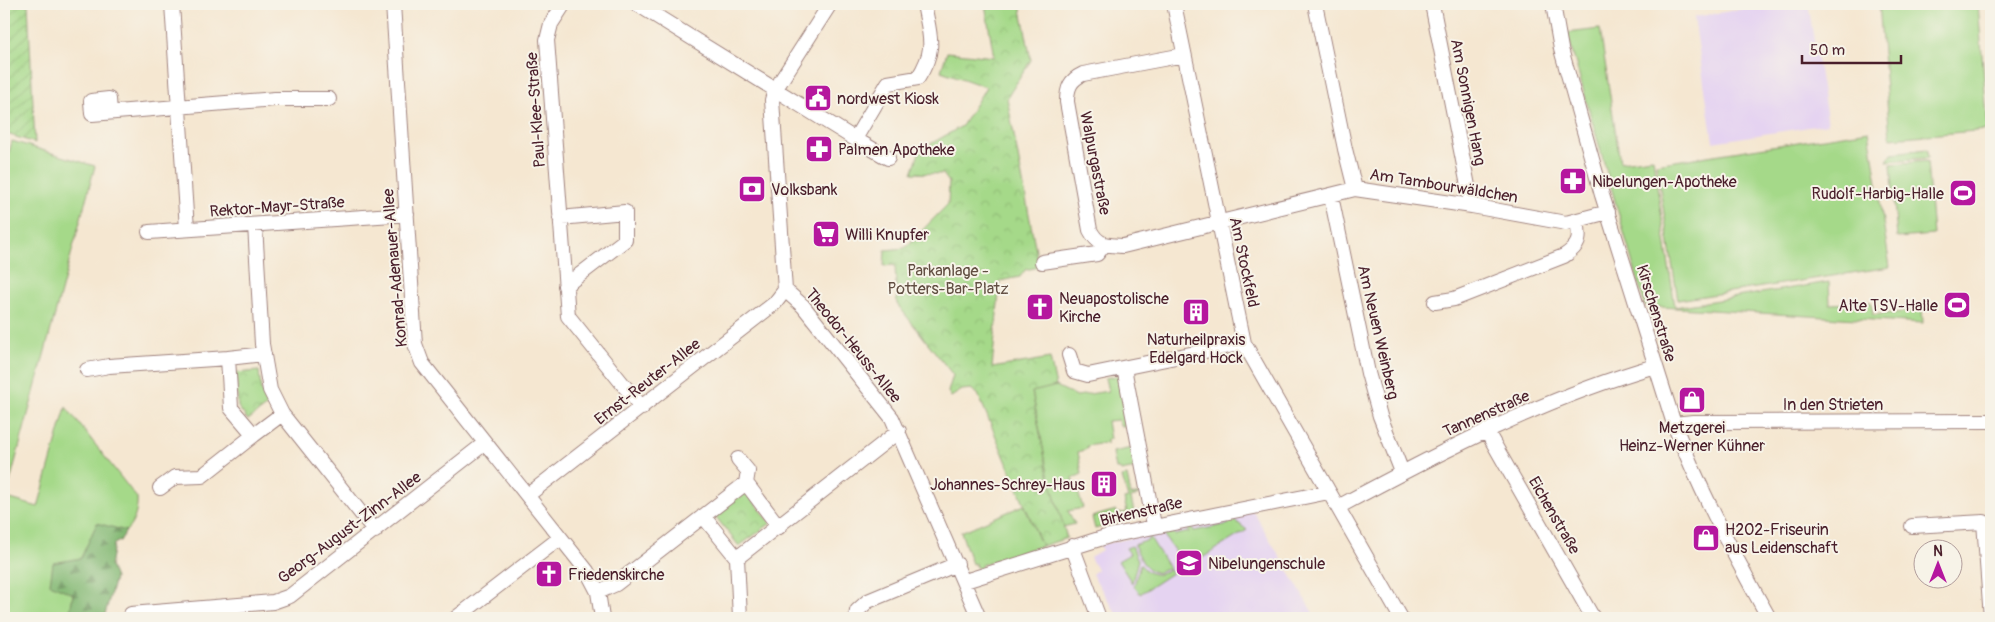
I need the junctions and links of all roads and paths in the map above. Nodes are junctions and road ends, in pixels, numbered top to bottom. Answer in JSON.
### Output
{"nodes":[{"id":1,"x":172,"y":4,"type":"edge"},
{"id":2,"x":393,"y":4,"type":"edge"},
{"id":3,"x":564,"y":4,"type":"edge"},
{"id":4,"x":830,"y":4,"type":"edge"},
{"id":5,"x":924,"y":4,"type":"edge"},
{"id":6,"x":1174,"y":4,"type":"edge"},
{"id":7,"x":1315,"y":4,"type":"edge"},
{"id":8,"x":1432,"y":4,"type":"edge"},
{"id":9,"x":1553,"y":4,"type":"edge"},
{"id":10,"x":646,"y":6,"type":"edge"},
{"id":11,"x":1184,"y":55,"type":"junction"},
{"id":12,"x":775,"y":90,"type":"junction"},
{"id":13,"x":329,"y":99,"type":"dead end"},
{"id":14,"x":180,"y":107,"type":"junction"},
{"id":15,"x":110,"y":112,"type":"dead end"},
{"id":16,"x":855,"y":139,"type":"junction"},
{"id":17,"x":888,"y":158,"type":"dead end"},
{"id":18,"x":1355,"y":189,"type":"junction"},
{"id":19,"x":1331,"y":196,"type":"junction"},
{"id":20,"x":1472,"y":206,"type":"junction"},
{"id":21,"x":1608,"y":212,"type":"junction"},
{"id":22,"x":407,"y":214,"type":"junction"},
{"id":23,"x":560,"y":218,"type":"junction"},
{"id":24,"x":1218,"y":222,"type":"junction"},
{"id":25,"x":1577,"y":222,"type":"junction"},
{"id":26,"x":255,"y":225,"type":"junction"},
{"id":27,"x":187,"y":229,"type":"junction"},
{"id":28,"x":149,"y":232,"type":"dead end"},
{"id":29,"x":1104,"y":246,"type":"junction"},
{"id":30,"x":1042,"y":262,"type":"dead end"},
{"id":31,"x":565,"y":286,"type":"junction"},
{"id":32,"x":785,"y":290,"type":"junction"},
{"id":33,"x":1434,"y":302,"type":"dead end"},
{"id":34,"x":1244,"y":343,"type":"junction"},
{"id":35,"x":264,"y":354,"type":"junction"},
{"id":36,"x":1069,"y":355,"type":"dead end"},
{"id":37,"x":228,"y":358,"type":"junction"},
{"id":38,"x":1655,"y":366,"type":"junction"},
{"id":39,"x":1124,"y":368,"type":"junction"},
{"id":40,"x":87,"y":370,"type":"dead end"},
{"id":41,"x":642,"y":408,"type":"junction"},
{"id":42,"x":282,"y":414,"type":"junction"},
{"id":43,"x":1991,"y":421,"type":"edge"},
{"id":44,"x":1674,"y":424,"type":"junction"},
{"id":45,"x":1486,"y":430,"type":"junction"},
{"id":46,"x":899,"y":432,"type":"junction"},
{"id":47,"x":254,"y":435,"type":"junction"},
{"id":48,"x":485,"y":443,"type":"junction"},
{"id":49,"x":738,"y":459,"type":"dead end"},
{"id":50,"x":1402,"y":472,"type":"junction"},
{"id":51,"x":746,"y":483,"type":"junction"},
{"id":52,"x":160,"y":488,"type":"dead end"},
{"id":53,"x":1330,"y":492,"type":"junction"},
{"id":54,"x":528,"y":495,"type":"junction"},
{"id":55,"x":1338,"y":507,"type":"junction"},
{"id":56,"x":703,"y":516,"type":"junction"},
{"id":57,"x":1154,"y":525,"type":"junction"},
{"id":58,"x":1912,"y":526,"type":"dead end"},
{"id":59,"x":779,"y":527,"type":"junction"},
{"id":60,"x":375,"y":531,"type":"junction"},
{"id":61,"x":560,"y":538,"type":"junction"},
{"id":62,"x":1072,"y":546,"type":"junction"},
{"id":63,"x":737,"y":558,"type":"junction"},
{"id":64,"x":957,"y":564,"type":"junction"},
{"id":65,"x":964,"y":581,"type":"junction"},
{"id":66,"x":598,"y":592,"type":"junction"},
{"id":67,"x":1990,"y":601,"type":"edge"},
{"id":68,"x":131,"y":616,"type":"edge"},
{"id":69,"x":456,"y":618,"type":"edge"},
{"id":70,"x":602,"y":618,"type":"edge"},
{"id":71,"x":740,"y":618,"type":"edge"},
{"id":72,"x":856,"y":618,"type":"edge"},
{"id":73,"x":979,"y":618,"type":"edge"},
{"id":74,"x":1099,"y":618,"type":"edge"},
{"id":75,"x":1402,"y":618,"type":"edge"},
{"id":76,"x":1593,"y":618,"type":"edge"},
{"id":77,"x":1769,"y":618,"type":"edge"},
{"id":78,"x":1991,"y":618,"type":"edge"}],
"edges":[{"from":1,"to":14,"type":"street"},
{"from":2,"to":22,"type":"street","name":"Konrad-Adenauer-Allee"},
{"from":3,"to":23,"type":"street","name":"Paul-Klee-Straße"},
{"from":4,"to":12,"type":"street","name":"Theodor-Heuss-Allee"},
{"from":5,"to":16,"type":"street"},
{"from":6,"to":11,"type":"street","name":"Am Stockfeld"},
{"from":7,"to":18,"type":"street"},
{"from":8,"to":20,"type":"street","name":"Am Sonnigen Hang"},
{"from":9,"to":21,"type":"street","name":"Kirschenstraße"},
{"from":10,"to":12,"type":"street"},
{"from":11,"to":24,"type":"street","name":"Am Stockfeld"},
{"from":11,"to":29,"type":"street","name":"Walpurgastraße"},
{"from":12,"to":16,"type":"street"},
{"from":12,"to":32,"type":"street","name":"Theodor-Heuss-Allee"},
{"from":13,"to":14,"type":"street"},
{"from":14,"to":15,"type":"street"},
{"from":14,"to":27,"type":"street"},
{"from":16,"to":17,"type":"street"},
{"from":18,"to":19,"type":"street","name":"Am Tambourwäldchen"},
{"from":18,"to":20,"type":"street","name":"Am Tambourwäldchen"},
{"from":19,"to":24,"type":"street","name":"Am Tambourwäldchen"},
{"from":19,"to":50,"type":"street","name":"Am Neuen Weinberg"},
{"from":20,"to":25,"type":"street","name":"Am Tambourwäldchen"},
{"from":21,"to":25,"type":"street","name":"Am Tambourwäldchen"},
{"from":21,"to":38,"type":"street","name":"Kirschenstraße"},
{"from":22,"to":26,"type":"street","name":"Rektor-Mayr-Straße"},
{"from":22,"to":48,"type":"street","name":"Konrad-Adenauer-Allee"},
{"from":23,"to":31,"type":"street","name":"Paul-Klee-Straße"},
{"from":23,"to":31,"type":"street"},
{"from":24,"to":29,"type":"street"},
{"from":24,"to":34,"type":"street","name":"Am Stockfeld"},
{"from":25,"to":33,"type":"street"},
{"from":26,"to":27,"type":"street","name":"Rektor-Mayr-Straße"},
{"from":26,"to":35,"type":"street"},
{"from":27,"to":28,"type":"street","name":"Rektor-Mayr-Straße"},
{"from":29,"to":30,"type":"street"},
{"from":31,"to":41,"type":"street","name":"Paul-Klee-Straße"},
{"from":32,"to":41,"type":"street","name":"Ernst-Reuter-Allee"},
{"from":32,"to":46,"type":"street","name":"Theodor-Heuss-Allee"},
{"from":34,"to":39,"type":"street"},
{"from":34,"to":53,"type":"street","name":"Am Stockfeld"},
{"from":35,"to":37,"type":"street"},
{"from":35,"to":42,"type":"street"},
{"from":36,"to":39,"type":"street"},
{"from":37,"to":40,"type":"street"},
{"from":37,"to":47,"type":"street"},
{"from":38,"to":44,"type":"street","name":"Kirschenstraße"},
{"from":38,"to":45,"type":"street","name":"Tannenstraße"},
{"from":39,"to":57,"type":"street"},
{"from":41,"to":54,"type":"street","name":"Ernst-Reuter-Allee"},
{"from":42,"to":47,"type":"street"},
{"from":42,"to":60,"type":"street"},
{"from":43,"to":44,"type":"street","name":"In den Strieten"},
{"from":44,"to":77,"type":"street","name":"Kirschenstraße"},
{"from":45,"to":50,"type":"street","name":"Tannenstraße"},
{"from":45,"to":76,"type":"street","name":"Eichenstraße"},
{"from":46,"to":59,"type":"street"},
{"from":46,"to":64,"type":"street","name":"Theodor-Heuss-Allee"},
{"from":47,"to":52,"type":"street"},
{"from":48,"to":54,"type":"street","name":"Konrad-Adenauer-Allee"},
{"from":48,"to":60,"type":"street","name":"Georg-August-Zinn-Allee"},
{"from":49,"to":51,"type":"street"},
{"from":50,"to":55,"type":"street","name":"Tannenstraße"},
{"from":51,"to":56,"type":"street"},
{"from":51,"to":59,"type":"street"},
{"from":53,"to":55,"type":"street","name":"Am Stockfeld"},
{"from":53,"to":57,"type":"street","name":"Birkenstraße"},
{"from":54,"to":61,"type":"street","name":"Konrad-Adenauer-Allee"},
{"from":55,"to":75,"type":"street","name":"Am Stockfeld"},
{"from":56,"to":63,"type":"street"},
{"from":56,"to":66,"type":"street"},
{"from":57,"to":62,"type":"street","name":"Birkenstraße"},
{"from":58,"to":67,"type":"street"},
{"from":59,"to":63,"type":"street"},
{"from":60,"to":68,"type":"street","name":"Georg-August-Zinn-Allee"},
{"from":61,"to":66,"type":"street","name":"Konrad-Adenauer-Allee"},
{"from":61,"to":69,"type":"street"},
{"from":62,"to":65,"type":"street","name":"Birkenstraße"},
{"from":62,"to":74,"type":"street"},
{"from":63,"to":71,"type":"street"},
{"from":64,"to":65,"type":"street","name":"Theodor-Heuss-Allee"},
{"from":64,"to":72,"type":"street"},
{"from":65,"to":73,"type":"street","name":"Theodor-Heuss-Allee"},
{"from":66,"to":70,"type":"street","name":"Konrad-Adenauer-Allee"},
{"from":67,"to":78,"type":"street"}]}
